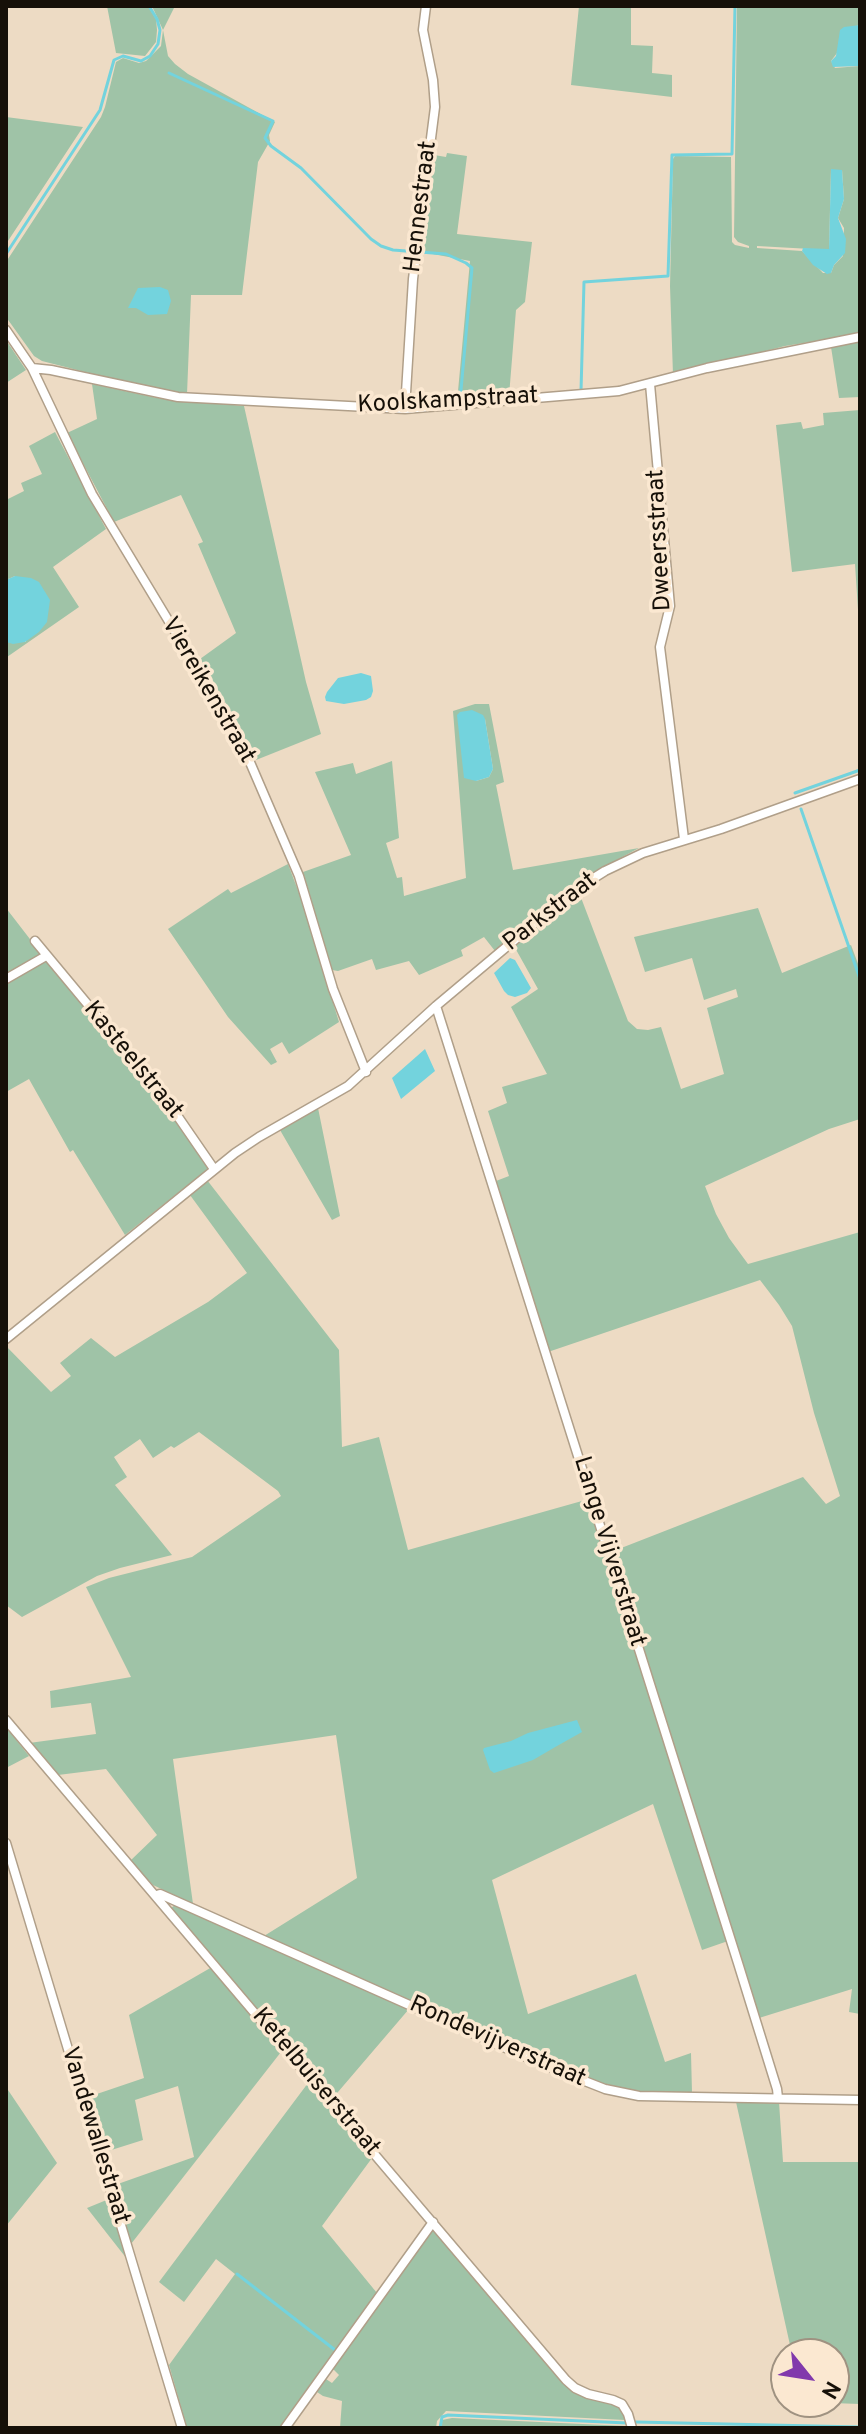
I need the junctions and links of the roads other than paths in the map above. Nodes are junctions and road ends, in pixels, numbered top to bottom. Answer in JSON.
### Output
{"nodes":[{"id":1,"x":426,"y":6,"type":"edge"},
{"id":2,"x":6,"y":330,"type":"edge"},
{"id":3,"x":860,"y":337,"type":"edge"},
{"id":4,"x":32,"y":368,"type":"junction"},
{"id":5,"x":650,"y":384,"type":"junction"},
{"id":6,"x":405,"y":409,"type":"junction"},
{"id":7,"x":860,"y":779,"type":"edge"},
{"id":8,"x":684,"y":839,"type":"junction"},
{"id":9,"x":35,"y":941,"type":"dead end"},
{"id":10,"x":46,"y":956,"type":"junction"},
{"id":11,"x":6,"y":979,"type":"edge"},
{"id":12,"x":436,"y":1006,"type":"junction"},
{"id":13,"x":366,"y":1072,"type":"junction"},
{"id":14,"x":214,"y":1169,"type":"junction"},
{"id":15,"x":6,"y":1339,"type":"edge"},
{"id":16,"x":6,"y":1720,"type":"edge"},
{"id":17,"x":6,"y":1843,"type":"edge"},
{"id":18,"x":156,"y":1895,"type":"junction"},
{"id":19,"x":778,"y":2098,"type":"junction"},
{"id":20,"x":860,"y":2100,"type":"edge"},
{"id":21,"x":433,"y":2222,"type":"junction"},
{"id":22,"x":182,"y":2428,"type":"edge"},
{"id":23,"x":285,"y":2428,"type":"edge"},
{"id":24,"x":632,"y":2428,"type":"edge"}],
"edges":[{"from":1,"to":6,"type":"street","name":"Hennestraat"},
{"from":2,"to":4,"type":"street","name":"Viereikenstraat"},
{"from":3,"to":5,"type":"street","name":"Koolskampstraat"},
{"from":4,"to":6,"type":"street","name":"Koolskampstraat"},
{"from":4,"to":13,"type":"street","name":"Viereikenstraat"},
{"from":5,"to":6,"type":"street","name":"Koolskampstraat"},
{"from":5,"to":8,"type":"street","name":"Dweersstraat"},
{"from":7,"to":8,"type":"street","name":"Parkstraat"},
{"from":8,"to":12,"type":"street","name":"Parkstraat"},
{"from":9,"to":10,"type":"street","name":"Kasteelstraat"},
{"from":10,"to":11,"type":"street"},
{"from":10,"to":14,"type":"street","name":"Kasteelstraat"},
{"from":12,"to":13,"type":"street","name":"Parkstraat"},
{"from":12,"to":19,"type":"street","name":"Lange Vijverstraat"},
{"from":13,"to":14,"type":"street"},
{"from":14,"to":15,"type":"street"},
{"from":16,"to":18,"type":"street","name":"Ketelbuiserstraat"},
{"from":17,"to":22,"type":"street","name":"Vandewallestraat"},
{"from":18,"to":19,"type":"street","name":"Rondevijverstraat"},
{"from":18,"to":21,"type":"street","name":"Ketelbuiserstraat"},
{"from":19,"to":20,"type":"street","name":"Rondevijverstraat"},
{"from":21,"to":23,"type":"street"},
{"from":21,"to":24,"type":"street","name":"Ketelbuiserstraat"}]}
